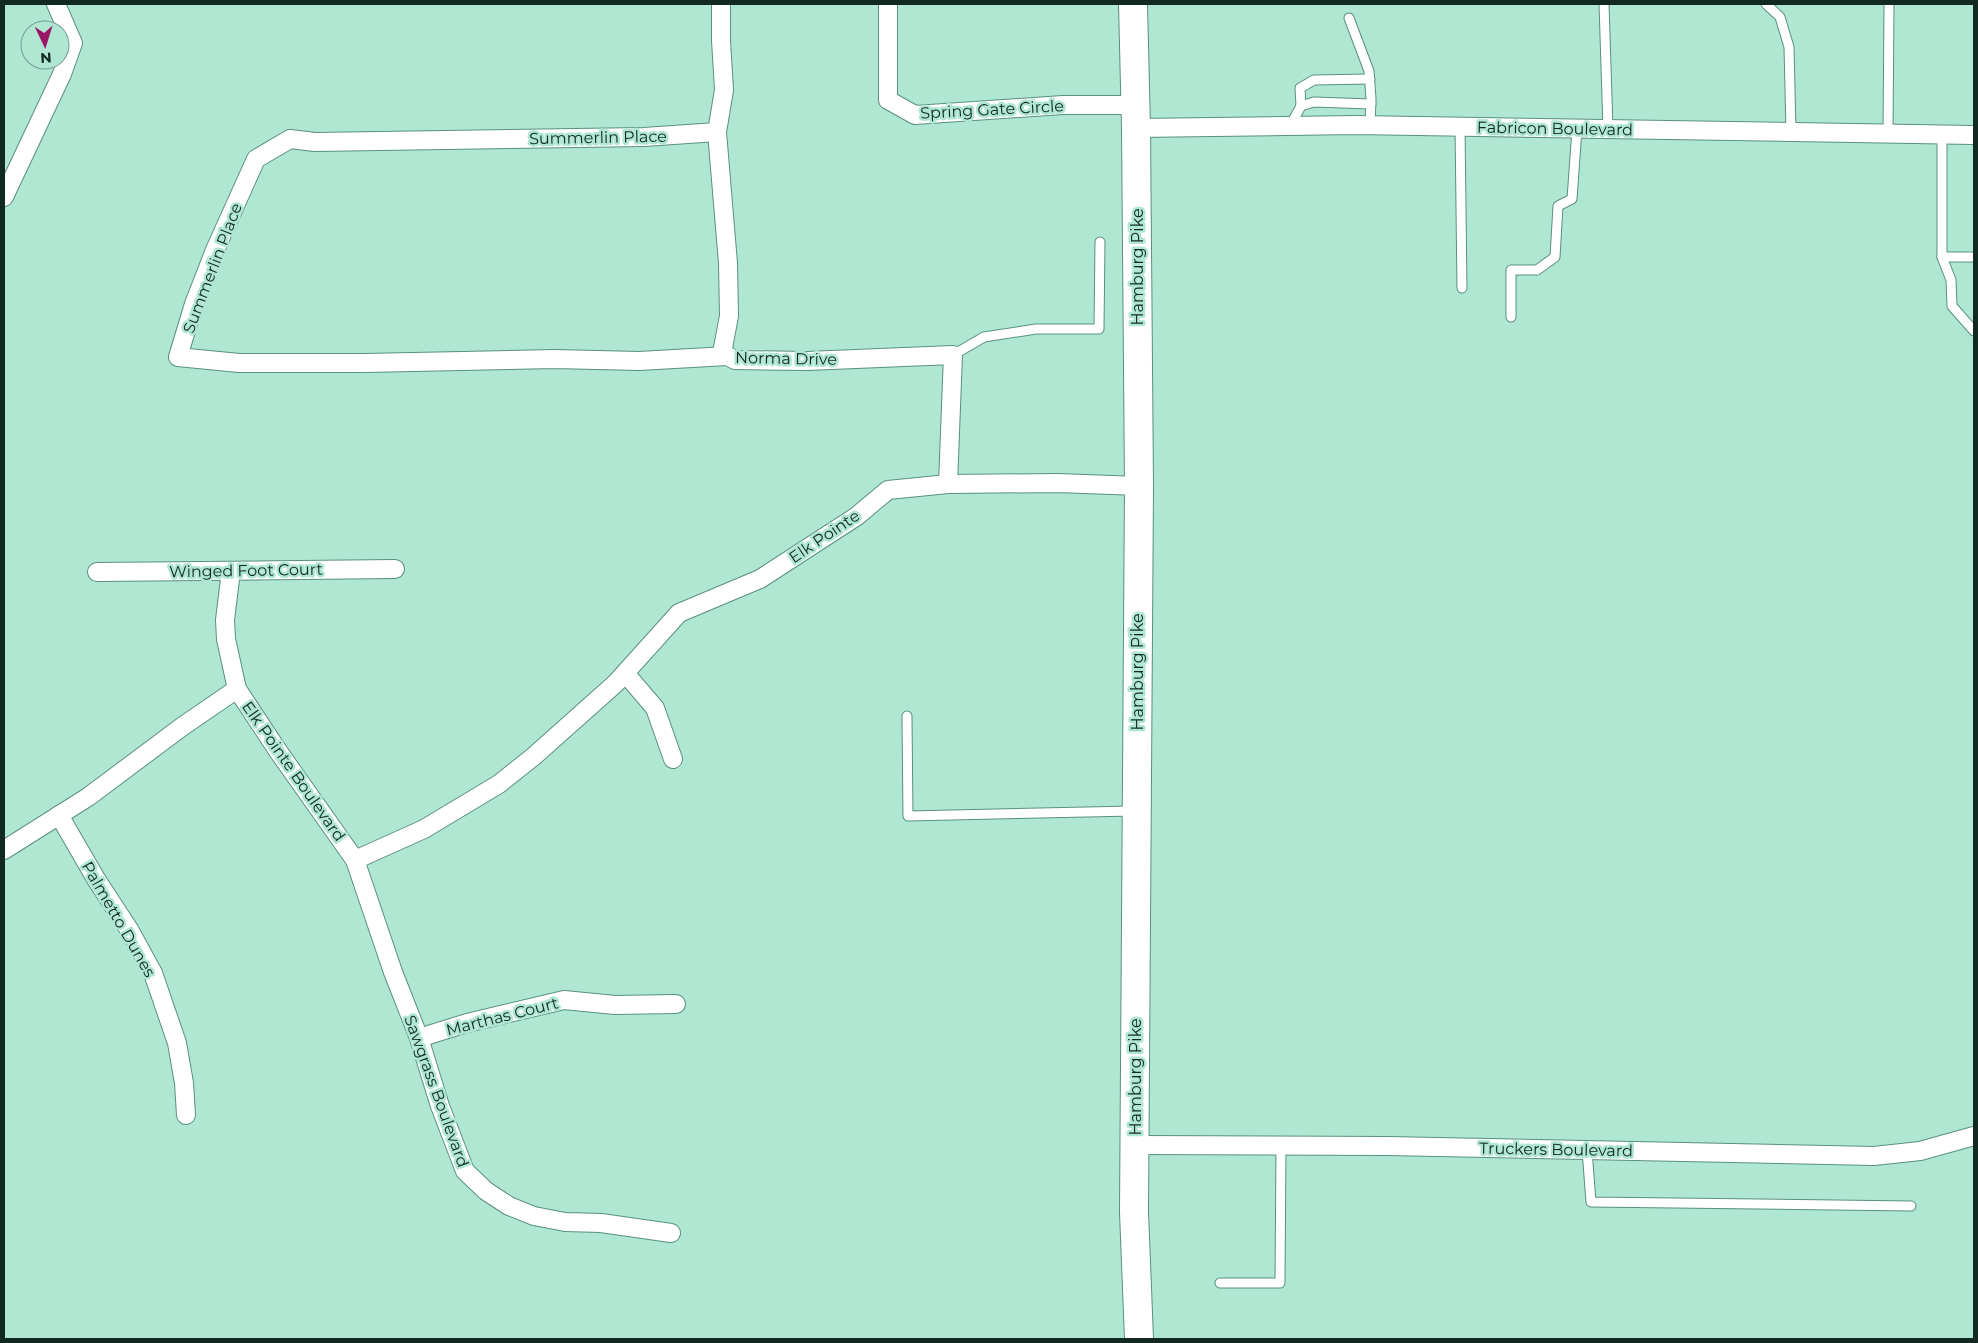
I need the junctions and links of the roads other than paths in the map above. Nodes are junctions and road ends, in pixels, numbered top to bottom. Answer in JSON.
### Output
{"nodes":[{"id":1,"x":56,"y":4,"type":"edge"},
{"id":2,"x":721,"y":4,"type":"edge"},
{"id":3,"x":888,"y":4,"type":"edge"},
{"id":4,"x":1133,"y":4,"type":"edge"},
{"id":5,"x":1604,"y":4,"type":"edge"},
{"id":6,"x":1766,"y":4,"type":"edge"},
{"id":7,"x":1889,"y":4,"type":"edge"},
{"id":8,"x":1349,"y":18,"type":"dead end"},
{"id":9,"x":1370,"y":79,"type":"junction"},
{"id":10,"x":1371,"y":104,"type":"junction"},
{"id":11,"x":1301,"y":106,"type":"junction"},
{"id":12,"x":1136,"y":116,"type":"junction"},
{"id":13,"x":1370,"y":125,"type":"junction"},
{"id":14,"x":1290,"y":126,"type":"junction"},
{"id":15,"x":1460,"y":127,"type":"junction"},
{"id":16,"x":1577,"y":129,"type":"junction"},
{"id":17,"x":1608,"y":130,"type":"junction"},
{"id":18,"x":717,"y":132,"type":"junction"},
{"id":19,"x":1791,"y":132,"type":"junction"},
{"id":20,"x":1888,"y":134,"type":"junction"},
{"id":21,"x":1942,"y":135,"type":"junction"},
{"id":22,"x":1974,"y":135,"type":"edge"},
{"id":23,"x":4,"y":197,"type":"edge"},
{"id":24,"x":1100,"y":242,"type":"dead end"},
{"id":25,"x":1942,"y":257,"type":"junction"},
{"id":26,"x":1974,"y":257,"type":"edge"},
{"id":27,"x":1462,"y":288,"type":"dead end"},
{"id":28,"x":1511,"y":317,"type":"dead end"},
{"id":29,"x":1974,"y":332,"type":"edge"},
{"id":30,"x":953,"y":355,"type":"junction"},
{"id":31,"x":727,"y":356,"type":"junction"},
{"id":32,"x":948,"y":484,"type":"junction"},
{"id":33,"x":1139,"y":486,"type":"junction"},
{"id":34,"x":396,"y":569,"type":"dead end"},
{"id":35,"x":231,"y":570,"type":"junction"},
{"id":36,"x":97,"y":572,"type":"dead end"},
{"id":37,"x":625,"y":673,"type":"junction"},
{"id":38,"x":238,"y":689,"type":"junction"},
{"id":39,"x":907,"y":716,"type":"dead end"},
{"id":40,"x":673,"y":759,"type":"dead end"},
{"id":41,"x":1136,"y":811,"type":"junction"},
{"id":42,"x":59,"y":815,"type":"junction"},
{"id":43,"x":4,"y":850,"type":"edge"},
{"id":44,"x":356,"y":860,"type":"junction"},
{"id":45,"x":676,"y":1004,"type":"dead end"},
{"id":46,"x":419,"y":1038,"type":"junction"},
{"id":47,"x":186,"y":1115,"type":"dead end"},
{"id":48,"x":1974,"y":1136,"type":"edge"},
{"id":49,"x":1136,"y":1145,"type":"junction"},
{"id":50,"x":1281,"y":1145,"type":"junction"},
{"id":51,"x":1587,"y":1150,"type":"junction"},
{"id":52,"x":1911,"y":1206,"type":"dead end"},
{"id":53,"x":670,"y":1233,"type":"dead end"},
{"id":54,"x":1220,"y":1283,"type":"dead end"},
{"id":55,"x":1138,"y":1339,"type":"edge"}],
"edges":[{"from":1,"to":23,"type":"street"},
{"from":2,"to":18,"type":"street","name":"Norma Drive"},
{"from":3,"to":12,"type":"street","name":"Spring Gate Circle"},
{"from":4,"to":12,"type":"main road","name":"Hamburg Pike"},
{"from":5,"to":17,"type":"lane"},
{"from":6,"to":19,"type":"lane"},
{"from":7,"to":20,"type":"lane"},
{"from":8,"to":9,"type":"lane"},
{"from":9,"to":10,"type":"lane"},
{"from":9,"to":11,"type":"lane"},
{"from":10,"to":11,"type":"lane"},
{"from":10,"to":13,"type":"lane"},
{"from":11,"to":14,"type":"lane"},
{"from":12,"to":14,"type":"street","name":"Fabricon Boulevard"},
{"from":12,"to":33,"type":"main road","name":"Hamburg Pike"},
{"from":13,"to":14,"type":"street","name":"Fabricon Boulevard"},
{"from":13,"to":15,"type":"street","name":"Fabricon Boulevard"},
{"from":15,"to":16,"type":"street","name":"Fabricon Boulevard"},
{"from":15,"to":27,"type":"lane"},
{"from":16,"to":17,"type":"street","name":"Fabricon Boulevard"},
{"from":16,"to":28,"type":"lane"},
{"from":17,"to":19,"type":"street","name":"Fabricon Boulevard"},
{"from":18,"to":31,"type":"street","name":"Norma Drive"},
{"from":18,"to":31,"type":"street","name":"Summerlin Place"},
{"from":19,"to":20,"type":"street","name":"Fabricon Boulevard"},
{"from":20,"to":21,"type":"street","name":"Fabricon Boulevard"},
{"from":21,"to":22,"type":"street","name":"Fabricon Boulevard"},
{"from":21,"to":25,"type":"lane"},
{"from":24,"to":30,"type":"lane"},
{"from":25,"to":26,"type":"lane"},
{"from":25,"to":29,"type":"lane"},
{"from":30,"to":31,"type":"street","name":"Norma Drive"},
{"from":30,"to":32,"type":"street"},
{"from":32,"to":33,"type":"street","name":"Elk Pointe"},
{"from":32,"to":37,"type":"street","name":"Elk Pointe"},
{"from":33,"to":41,"type":"main road","name":"Hamburg Pike"},
{"from":34,"to":35,"type":"street","name":"Winged Foot Court"},
{"from":35,"to":36,"type":"street","name":"Winged Foot Court"},
{"from":35,"to":38,"type":"street"},
{"from":37,"to":40,"type":"street"},
{"from":37,"to":44,"type":"street","name":"Elk Pointe"},
{"from":38,"to":42,"type":"street","name":"Elk Pointe Boulevard"},
{"from":38,"to":44,"type":"street","name":"Elk Pointe Boulevard"},
{"from":39,"to":41,"type":"lane"},
{"from":41,"to":49,"type":"main road","name":"Hamburg Pike"},
{"from":42,"to":43,"type":"street","name":"Elk Pointe Boulevard"},
{"from":42,"to":47,"type":"street","name":"Palmetto Dunes"},
{"from":44,"to":46,"type":"street","name":"Sawgrass Boulevard"},
{"from":45,"to":46,"type":"street","name":"Marthas Court"},
{"from":46,"to":53,"type":"street","name":"Sawgrass Boulevard"},
{"from":48,"to":51,"type":"street","name":"Truckers Boulevard"},
{"from":49,"to":50,"type":"street","name":"Truckers Boulevard"},
{"from":49,"to":55,"type":"main road","name":"Hamburg Pike"},
{"from":50,"to":51,"type":"street","name":"Truckers Boulevard"},
{"from":50,"to":54,"type":"lane"},
{"from":51,"to":52,"type":"lane"}]}
